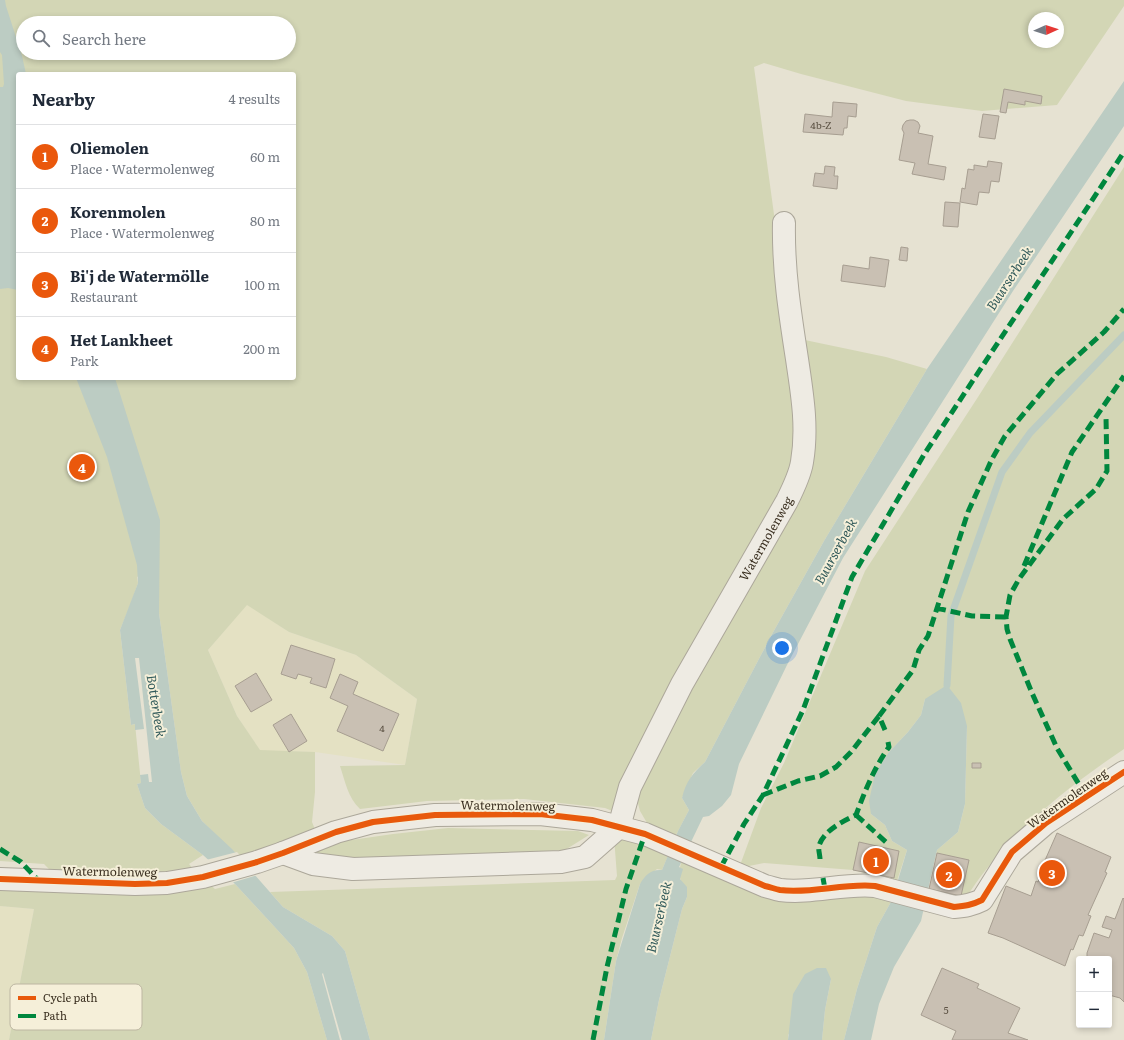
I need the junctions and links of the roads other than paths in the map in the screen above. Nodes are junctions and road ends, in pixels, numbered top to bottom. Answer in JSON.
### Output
{"nodes":[{"id":1,"x":784,"y":223,"type":"dead end"},
{"id":2,"x":1124,"y":772,"type":"edge"},
{"id":3,"x":619,"y":827,"type":"junction"},
{"id":4,"x":283,"y":853,"type":"junction"},
{"id":5,"x":0,"y":879,"type":"edge"}],
"edges":[{"from":1,"to":3,"type":"street","name":"Watermolenweg"},
{"from":2,"to":3,"type":"street","name":"Watermolenweg"},
{"from":3,"to":4,"type":"street","name":"Watermolenweg"},
{"from":3,"to":4,"type":"street"},
{"from":4,"to":5,"type":"street","name":"Watermolenweg"}]}
